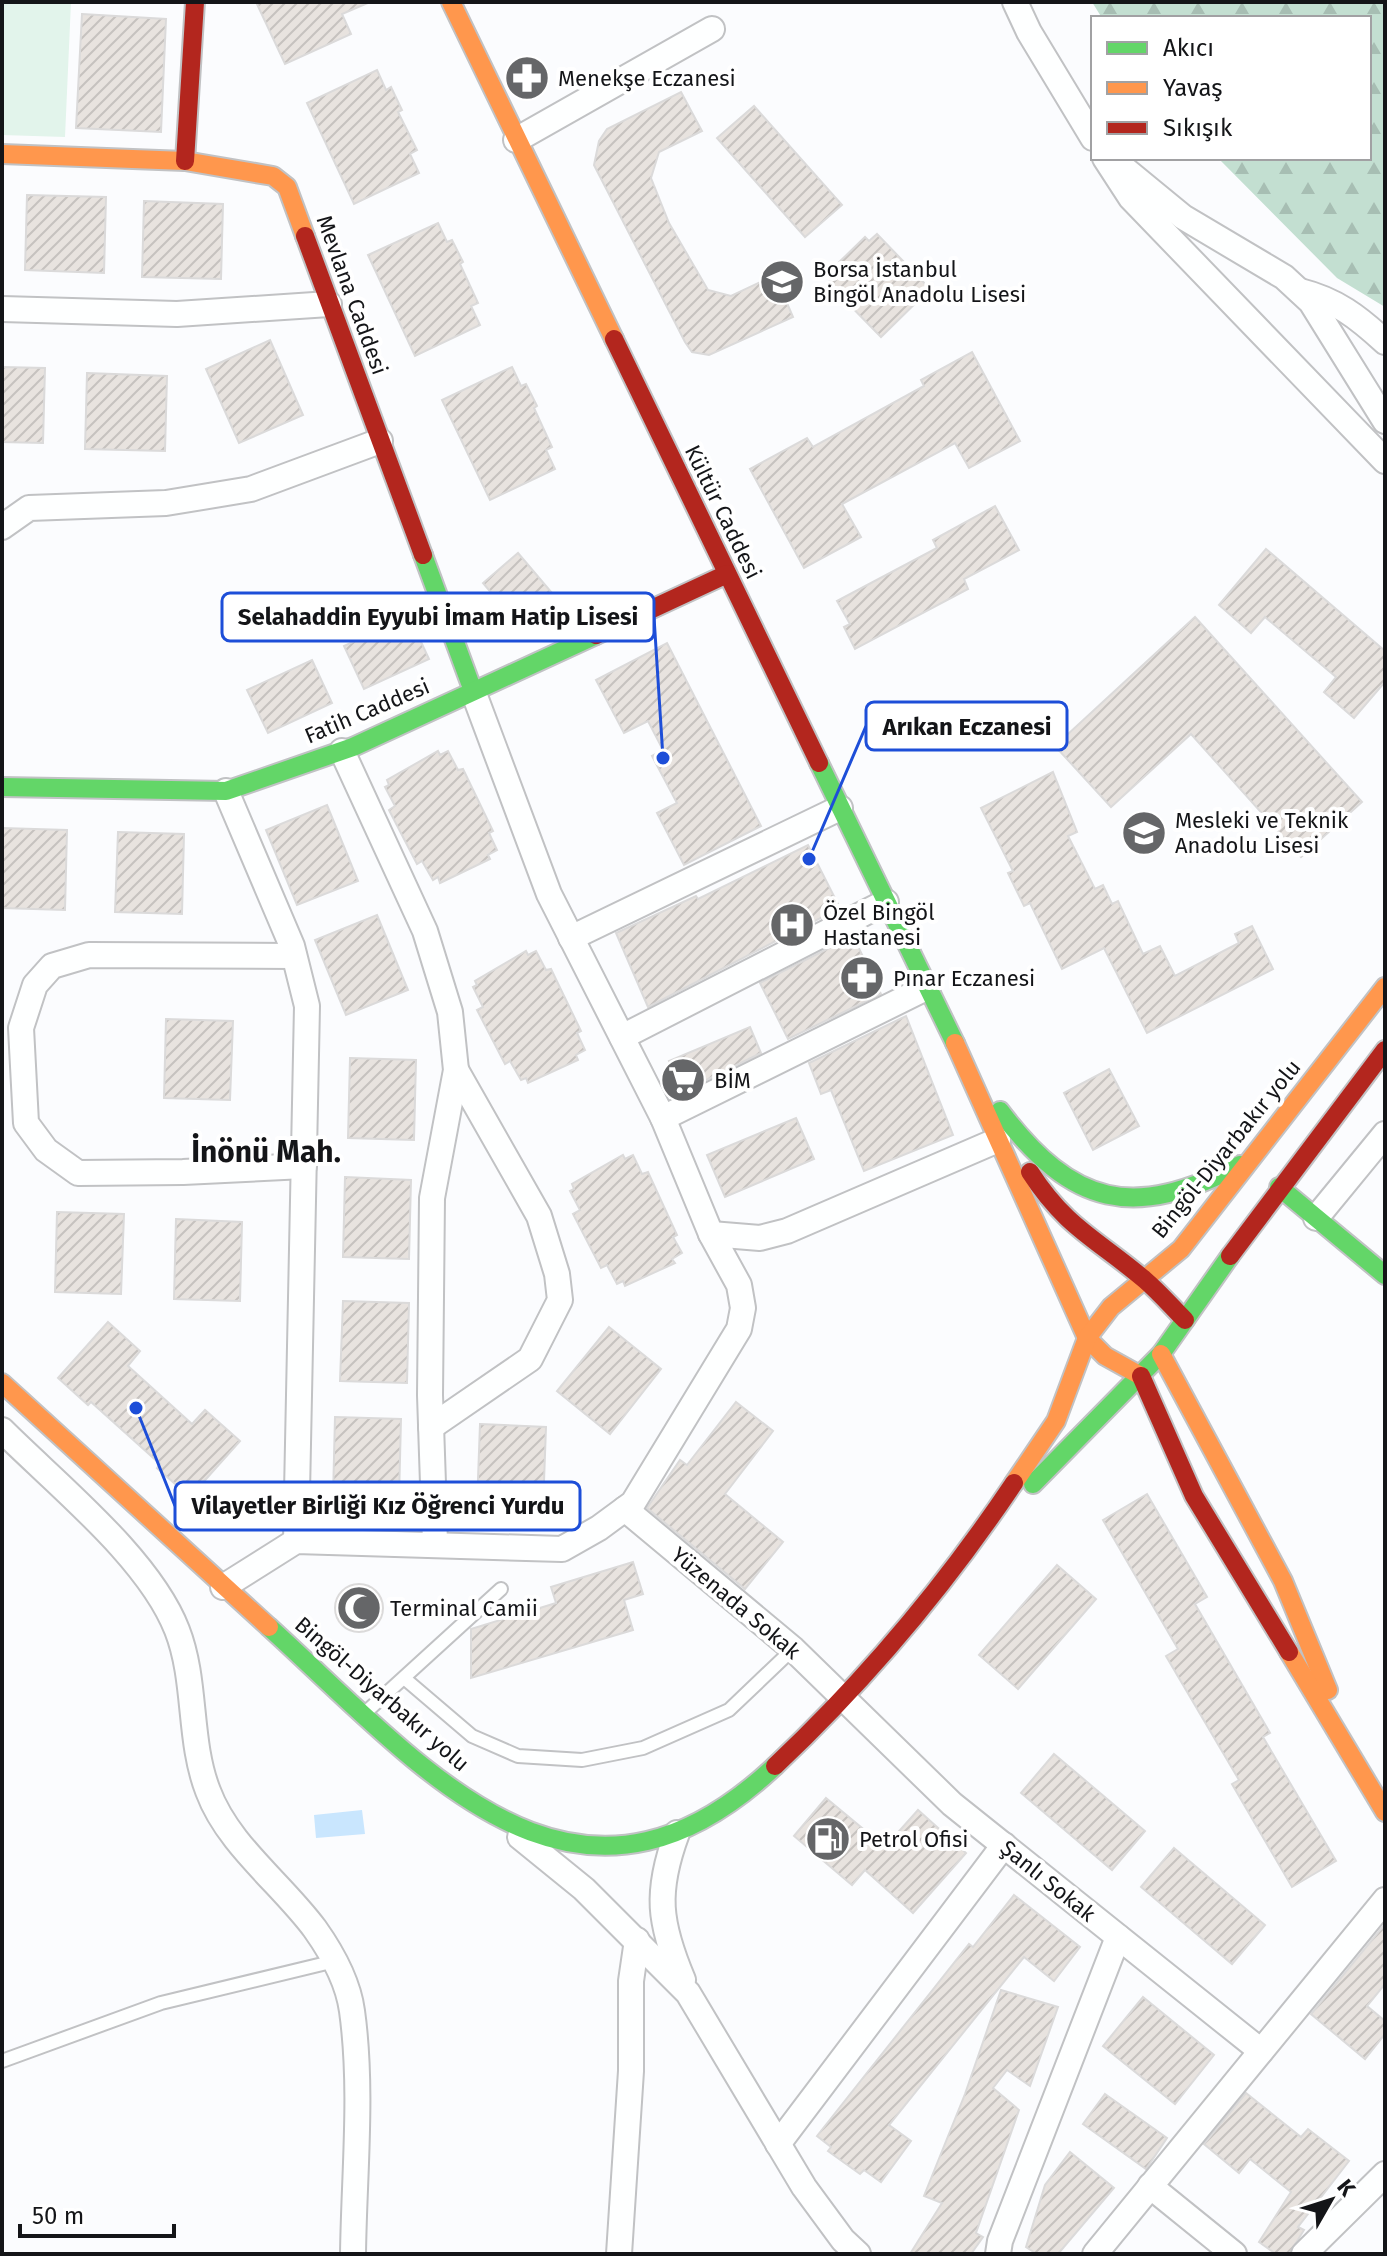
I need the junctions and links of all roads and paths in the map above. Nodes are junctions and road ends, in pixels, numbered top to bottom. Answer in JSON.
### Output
{"nodes":[{"id":1,"x":195,"y":2,"type":"edge"},
{"id":2,"x":451,"y":2,"type":"edge"},
{"id":3,"x":1015,"y":2,"type":"edge"},
{"id":4,"x":712,"y":29,"type":"dead end"},
{"id":5,"x":1091,"y":135,"type":"edge"},
{"id":6,"x":516,"y":140,"type":"junction"},
{"id":7,"x":2,"y":154,"type":"edge"},
{"id":8,"x":1109,"y":160,"type":"edge"},
{"id":9,"x":1111,"y":160,"type":"edge"},
{"id":10,"x":185,"y":161,"type":"junction"},
{"id":11,"x":1300,"y":291,"type":"junction"},
{"id":12,"x":329,"y":304,"type":"junction"},
{"id":13,"x":2,"y":309,"type":"edge"},
{"id":14,"x":1385,"y":342,"type":"edge"},
{"id":15,"x":1385,"y":421,"type":"edge"},
{"id":16,"x":380,"y":441,"type":"junction"},
{"id":17,"x":1385,"y":461,"type":"edge"},
{"id":18,"x":2,"y":527,"type":"edge"},
{"id":19,"x":727,"y":574,"type":"junction"},
{"id":20,"x":473,"y":691,"type":"junction"},
{"id":21,"x":342,"y":751,"type":"junction"},
{"id":22,"x":2,"y":787,"type":"edge"},
{"id":23,"x":226,"y":791,"type":"junction"},
{"id":24,"x":840,"y":808,"type":"junction"},
{"id":25,"x":886,"y":902,"type":"junction"},
{"id":26,"x":571,"y":938,"type":"junction"},
{"id":27,"x":294,"y":956,"type":"junction"},
{"id":28,"x":928,"y":987,"type":"junction"},
{"id":29,"x":1385,"y":987,"type":"edge"},
{"id":30,"x":622,"y":1037,"type":"junction"},
{"id":31,"x":955,"y":1043,"type":"junction"},
{"id":32,"x":1385,"y":1050,"type":"edge"},
{"id":33,"x":456,"y":1070,"type":"junction"},
{"id":34,"x":663,"y":1118,"type":"junction"},
{"id":35,"x":1385,"y":1134,"type":"edge"},
{"id":36,"x":998,"y":1140,"type":"junction"},
{"id":37,"x":1251,"y":1159,"type":"junction"},
{"id":38,"x":304,"y":1166,"type":"junction"},
{"id":39,"x":1279,"y":1187,"type":"junction"},
{"id":40,"x":1316,"y":1218,"type":"junction"},
{"id":41,"x":711,"y":1234,"type":"junction"},
{"id":42,"x":1385,"y":1275,"type":"edge"},
{"id":43,"x":1145,"y":1280,"type":"junction"},
{"id":44,"x":1185,"y":1320,"type":"junction"},
{"id":45,"x":1087,"y":1338,"type":"junction"},
{"id":46,"x":1161,"y":1354,"type":"junction"},
{"id":47,"x":1141,"y":1376,"type":"junction"},
{"id":48,"x":2,"y":1383,"type":"edge"},
{"id":49,"x":431,"y":1427,"type":"junction"},
{"id":50,"x":2,"y":1430,"type":"edge"},
{"id":51,"x":625,"y":1509,"type":"junction"},
{"id":52,"x":977,"y":1538,"type":"junction"},
{"id":53,"x":296,"y":1541,"type":"junction"},
{"id":54,"x":435,"y":1543,"type":"junction"},
{"id":55,"x":223,"y":1587,"type":"junction"},
{"id":56,"x":501,"y":1589,"type":"dead end"},
{"id":57,"x":793,"y":1649,"type":"junction"},
{"id":58,"x":404,"y":1678,"type":"junction"},
{"id":59,"x":845,"y":1700,"type":"junction"},
{"id":60,"x":364,"y":1714,"type":"junction"},
{"id":61,"x":1373,"y":1796,"type":"junction"},
{"id":62,"x":1385,"y":1812,"type":"edge"},
{"id":63,"x":500,"y":1821,"type":"junction"},
{"id":64,"x":677,"y":1833,"type":"junction"},
{"id":65,"x":1004,"y":1845,"type":"junction"},
{"id":66,"x":1385,"y":1900,"type":"edge"},
{"id":67,"x":1118,"y":1937,"type":"junction"},
{"id":68,"x":637,"y":1940,"type":"junction"},
{"id":69,"x":335,"y":1961,"type":"junction"},
{"id":70,"x":688,"y":1993,"type":"junction"},
{"id":71,"x":1261,"y":2051,"type":"junction"},
{"id":72,"x":2,"y":2061,"type":"edge"},
{"id":73,"x":778,"y":2144,"type":"junction"},
{"id":74,"x":1385,"y":2174,"type":"edge"},
{"id":75,"x":1150,"y":2186,"type":"junction"},
{"id":76,"x":353,"y":2254,"type":"edge"},
{"id":77,"x":619,"y":2254,"type":"edge"},
{"id":78,"x":858,"y":2254,"type":"edge"},
{"id":79,"x":998,"y":2254,"type":"edge"},
{"id":80,"x":1095,"y":2254,"type":"edge"},
{"id":81,"x":1234,"y":2254,"type":"edge"},
{"id":82,"x":1304,"y":2254,"type":"edge"}],
"edges":[{"from":1,"to":10,"type":"street"},
{"from":2,"to":6,"type":"street","name":"Kültür Caddesi"},
{"from":3,"to":5,"type":"street"},
{"from":4,"to":6,"type":"street"},
{"from":6,"to":19,"type":"street","name":"Kültür Caddesi"},
{"from":7,"to":10,"type":"street","name":"Mevlana Caddesi"},
{"from":8,"to":17,"type":"street"},
{"from":9,"to":11,"type":"street"},
{"from":10,"to":12,"type":"street","name":"Mevlana Caddesi"},
{"from":11,"to":14,"type":"street"},
{"from":11,"to":15,"type":"street"},
{"from":12,"to":13,"type":"street"},
{"from":12,"to":16,"type":"street","name":"Mevlana Caddesi"},
{"from":16,"to":18,"type":"street"},
{"from":16,"to":20,"type":"street","name":"Mevlana Caddesi"},
{"from":19,"to":20,"type":"street","name":"Fatih Caddesi"},
{"from":19,"to":24,"type":"street","name":"Kültür Caddesi"},
{"from":20,"to":21,"type":"street","name":"Fatih Caddesi"},
{"from":20,"to":26,"type":"street"},
{"from":21,"to":23,"type":"street","name":"Fatih Caddesi"},
{"from":21,"to":33,"type":"street"},
{"from":22,"to":23,"type":"street","name":"Fatih Caddesi"},
{"from":23,"to":27,"type":"street"},
{"from":24,"to":25,"type":"street","name":"Kültür Caddesi"},
{"from":24,"to":26,"type":"street"},
{"from":25,"to":28,"type":"street","name":"Kültür Caddesi"},
{"from":25,"to":30,"type":"street"},
{"from":26,"to":30,"type":"street"},
{"from":27,"to":38,"type":"street"},
{"from":27,"to":38,"type":"street"},
{"from":28,"to":31,"type":"street","name":"Kültür Caddesi"},
{"from":28,"to":34,"type":"street"},
{"from":29,"to":37,"type":"street","name":"Bingöl-Diyarbakır yolu"},
{"from":30,"to":34,"type":"street"},
{"from":31,"to":36,"type":"street"},
{"from":31,"to":37,"type":"street"},
{"from":31,"to":43,"type":"street"},
{"from":32,"to":39,"type":"street","name":"Bingöl-Diyarbakır yolu"},
{"from":33,"to":49,"type":"street"},
{"from":33,"to":49,"type":"street"},
{"from":34,"to":41,"type":"street"},
{"from":35,"to":40,"type":"street"},
{"from":36,"to":41,"type":"street"},
{"from":36,"to":45,"type":"street"},
{"from":37,"to":43,"type":"street","name":"Bingöl-Diyarbakır yolu"},
{"from":38,"to":53,"type":"street"},
{"from":39,"to":40,"type":"street"},
{"from":39,"to":44,"type":"street","name":"Bingöl-Diyarbakır yolu"},
{"from":40,"to":42,"type":"street"},
{"from":41,"to":51,"type":"street"},
{"from":43,"to":44,"type":"street"},
{"from":43,"to":45,"type":"street","name":"Bingöl-Diyarbakır yolu"},
{"from":44,"to":46,"type":"street","name":"Bingöl-Diyarbakır yolu"},
{"from":45,"to":47,"type":"street"},
{"from":45,"to":52,"type":"street","name":"Bingöl-Diyarbakır yolu"},
{"from":46,"to":47,"type":"street","name":"Bingöl-Diyarbakır yolu"},
{"from":46,"to":61,"type":"street"},
{"from":47,"to":52,"type":"street","name":"Bingöl-Diyarbakır yolu"},
{"from":47,"to":61,"type":"street"},
{"from":48,"to":55,"type":"street","name":"Bingöl-Diyarbakır yolu"},
{"from":49,"to":54,"type":"street"},
{"from":50,"to":69,"type":"street"},
{"from":51,"to":54,"type":"street"},
{"from":51,"to":57,"type":"street","name":"Yüzenada Sokak"},
{"from":52,"to":59,"type":"street","name":"Bingöl-Diyarbakır yolu"},
{"from":53,"to":54,"type":"street"},
{"from":53,"to":55,"type":"street"},
{"from":55,"to":60,"type":"street","name":"Bingöl-Diyarbakır yolu"},
{"from":56,"to":58,"type":"lane"},
{"from":57,"to":58,"type":"lane"},
{"from":57,"to":59,"type":"street","name":"Yüzenada Sokak"},
{"from":58,"to":60,"type":"lane"},
{"from":59,"to":64,"type":"street","name":"Bingöl-Diyarbakır yolu"},
{"from":59,"to":65,"type":"street","name":"Şanlı Sokak"},
{"from":60,"to":63,"type":"street","name":"Bingöl-Diyarbakır yolu"},
{"from":61,"to":62,"type":"street"},
{"from":63,"to":64,"type":"street","name":"Bingöl-Diyarbakır yolu"},
{"from":63,"to":68,"type":"street"},
{"from":64,"to":70,"type":"street"},
{"from":65,"to":67,"type":"street","name":"Şanlı Sokak"},
{"from":65,"to":73,"type":"street"},
{"from":66,"to":71,"type":"street"},
{"from":67,"to":71,"type":"street","name":"Şanlı Sokak"},
{"from":67,"to":79,"type":"street"},
{"from":68,"to":70,"type":"street"},
{"from":68,"to":77,"type":"street"},
{"from":69,"to":72,"type":"lane"},
{"from":69,"to":76,"type":"street"},
{"from":70,"to":73,"type":"street"},
{"from":71,"to":75,"type":"street"},
{"from":73,"to":78,"type":"street"},
{"from":74,"to":82,"type":"street"},
{"from":75,"to":80,"type":"street"},
{"from":75,"to":81,"type":"street"}]}
